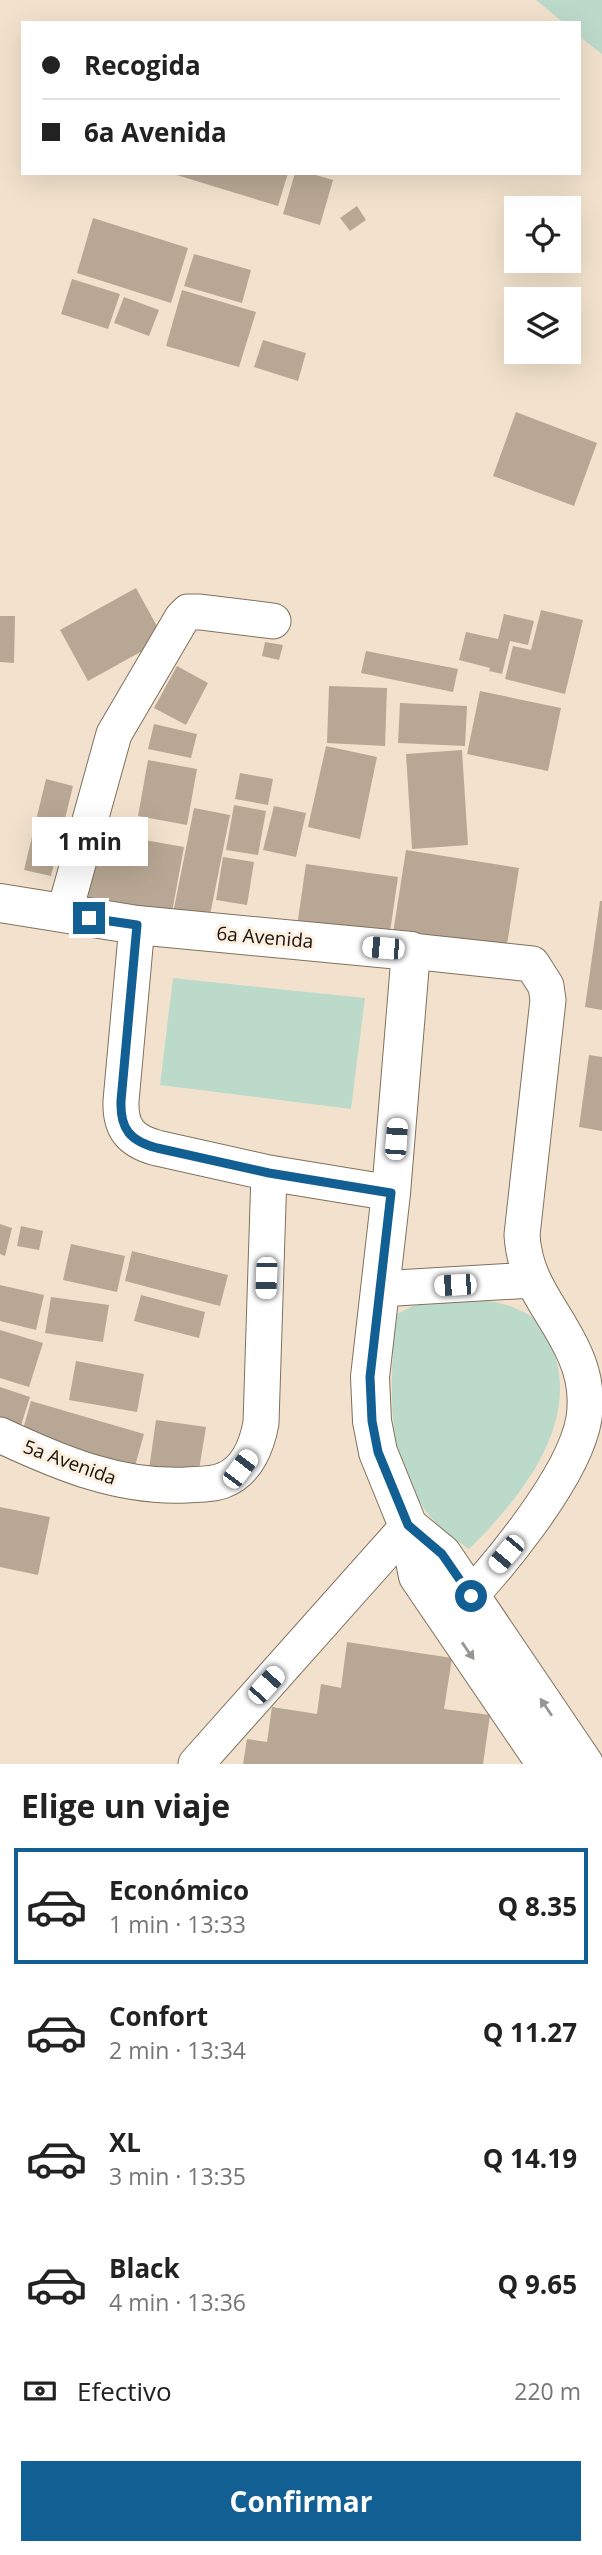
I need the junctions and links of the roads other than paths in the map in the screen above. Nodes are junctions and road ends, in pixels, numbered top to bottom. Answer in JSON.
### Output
{"nodes":[{"id":1,"x":273,"y":621,"type":"dead end"},
{"id":2,"x":0,"y":903,"type":"edge"},
{"id":3,"x":64,"y":914,"type":"junction"},
{"id":4,"x":137,"y":925,"type":"junction"},
{"id":5,"x":411,"y":951,"type":"junction"},
{"id":6,"x":269,"y":1173,"type":"junction"},
{"id":7,"x":391,"y":1193,"type":"junction"},
{"id":8,"x":531,"y":1280,"type":"junction"},
{"id":9,"x":379,"y":1289,"type":"junction"},
{"id":10,"x":0,"y":1435,"type":"edge"},
{"id":11,"x":408,"y":1525,"type":"junction"},
{"id":12,"x":459,"y":1608,"type":"junction"},
{"id":13,"x":195,"y":1764,"type":"edge"},
{"id":14,"x":546,"y":1764,"type":"edge"},
{"id":15,"x":584,"y":1764,"type":"edge"}],
"edges":[{"from":1,"to":3,"type":"street"},
{"from":2,"to":3,"type":"street","name":"6a Avenida"},
{"from":3,"to":4,"type":"street","name":"6a Avenida"},
{"from":4,"to":5,"type":"street","name":"6a Avenida"},
{"from":4,"to":6,"type":"street"},
{"from":5,"to":7,"type":"street"},
{"from":5,"to":8,"type":"street","name":"6a Avenida"},
{"from":6,"to":7,"type":"street"},
{"from":6,"to":10,"type":"street","name":"5a Avenida"},
{"from":7,"to":9,"type":"street"},
{"from":8,"to":9,"type":"street"},
{"from":8,"to":12,"type":"street"},
{"from":9,"to":11,"type":"street"},
{"from":11,"to":12,"type":"street"},
{"from":11,"to":13,"type":"street"},
{"from":12,"to":14,"type":"street","one_way":true},
{"from":15,"to":12,"type":"street","one_way":true}]}
